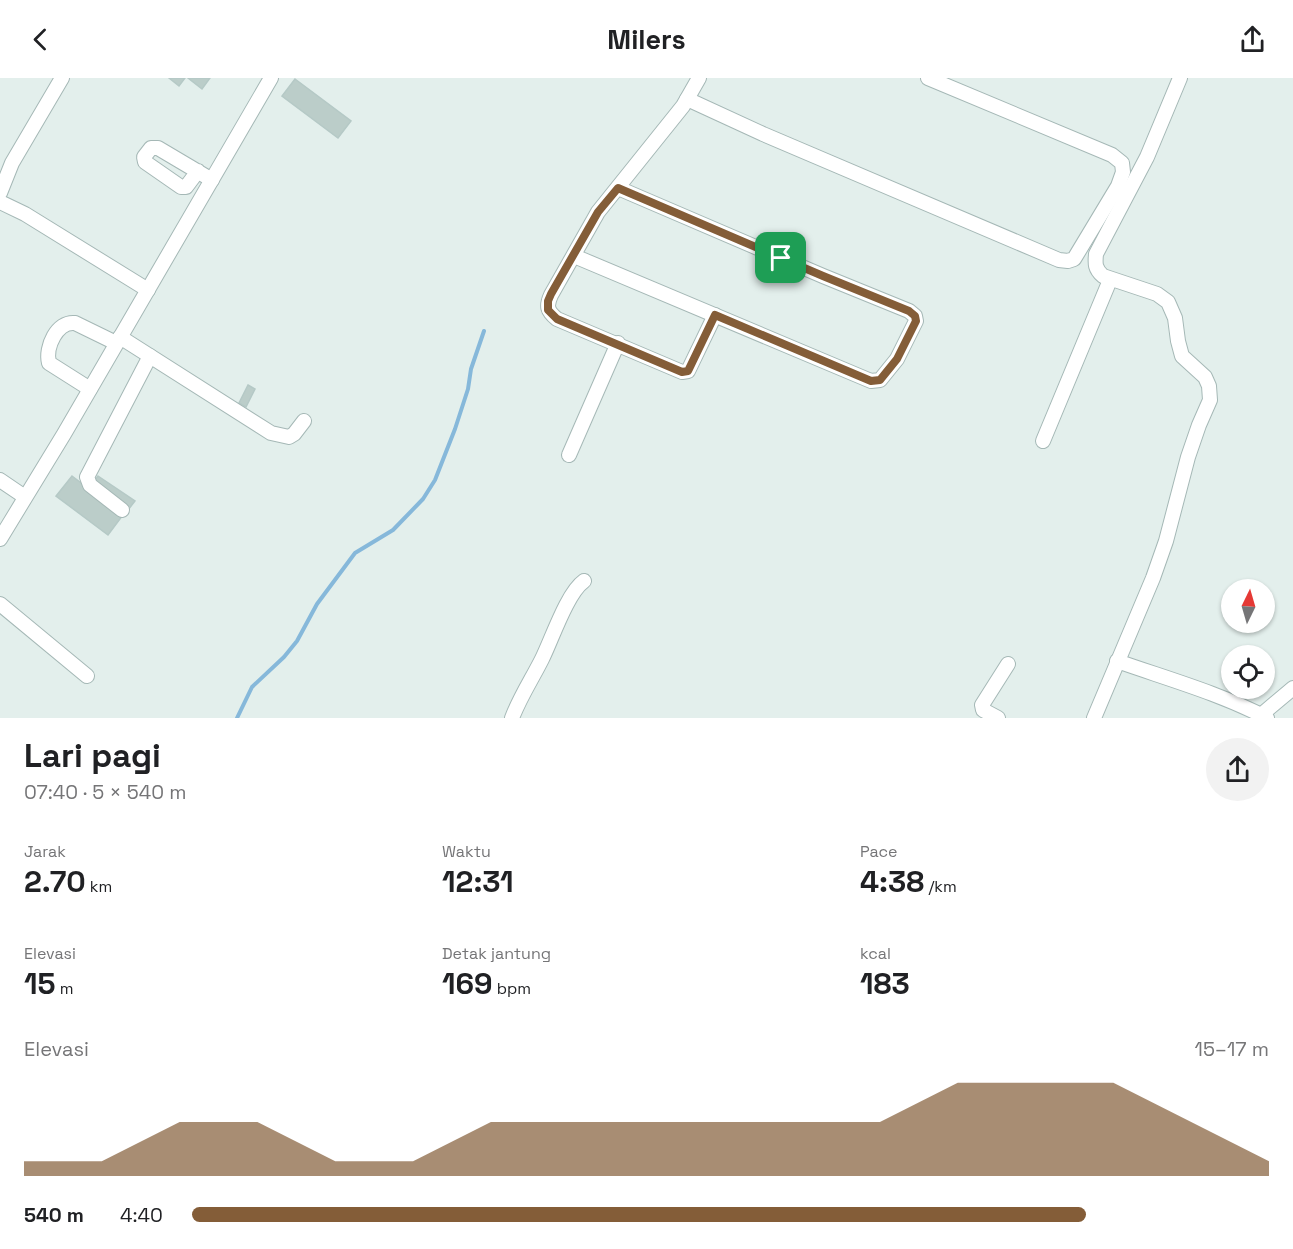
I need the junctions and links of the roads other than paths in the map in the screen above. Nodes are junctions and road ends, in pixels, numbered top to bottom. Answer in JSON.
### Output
{"nodes":[{"id":1,"x":62,"y":78,"type":"edge"},
{"id":2,"x":271,"y":78,"type":"edge"},
{"id":3,"x":699,"y":78,"type":"edge"},
{"id":4,"x":928,"y":78,"type":"edge"},
{"id":5,"x":1177,"y":79,"type":"edge"},
{"id":6,"x":687,"y":99,"type":"junction"},
{"id":7,"x":198,"y":171,"type":"dead end"},
{"id":8,"x":212,"y":180,"type":"junction"},
{"id":9,"x":618,"y":188,"type":"junction"},
{"id":10,"x":0,"y":193,"type":"edge"},
{"id":11,"x":0,"y":202,"type":"edge"},
{"id":12,"x":574,"y":256,"type":"junction"},
{"id":13,"x":1110,"y":280,"type":"junction"},
{"id":14,"x":148,"y":290,"type":"junction"},
{"id":15,"x":715,"y":315,"type":"junction"},
{"id":16,"x":118,"y":340,"type":"junction"},
{"id":17,"x":618,"y":343,"type":"junction"},
{"id":18,"x":150,"y":356,"type":"junction"},
{"id":19,"x":90,"y":389,"type":"junction"},
{"id":20,"x":304,"y":421,"type":"dead end"},
{"id":21,"x":1043,"y":441,"type":"dead end"},
{"id":22,"x":569,"y":455,"type":"dead end"},
{"id":23,"x":0,"y":480,"type":"edge"},
{"id":24,"x":25,"y":497,"type":"junction"},
{"id":25,"x":122,"y":510,"type":"dead end"},
{"id":26,"x":0,"y":539,"type":"edge"},
{"id":27,"x":584,"y":581,"type":"dead end"},
{"id":28,"x":0,"y":604,"type":"edge"},
{"id":29,"x":1117,"y":662,"type":"junction"},
{"id":30,"x":1008,"y":664,"type":"dead end"},
{"id":31,"x":87,"y":676,"type":"dead end"},
{"id":32,"x":1293,"y":688,"type":"edge"},
{"id":33,"x":1264,"y":717,"type":"edge"},
{"id":34,"x":512,"y":718,"type":"edge"},
{"id":35,"x":998,"y":718,"type":"edge"},
{"id":36,"x":1094,"y":718,"type":"edge"}],
"edges":[{"from":1,"to":10,"type":"street"},
{"from":2,"to":8,"type":"street"},
{"from":3,"to":6,"type":"street"},
{"from":4,"to":6,"type":"street"},
{"from":5,"to":13,"type":"street"},
{"from":6,"to":9,"type":"street"},
{"from":7,"to":8,"type":"street"},
{"from":8,"to":14,"type":"street"},
{"from":9,"to":12,"type":"street"},
{"from":9,"to":15,"type":"street"},
{"from":11,"to":14,"type":"street"},
{"from":12,"to":15,"type":"street"},
{"from":12,"to":17,"type":"street"},
{"from":13,"to":21,"type":"street"},
{"from":13,"to":29,"type":"street"},
{"from":14,"to":16,"type":"street"},
{"from":15,"to":17,"type":"street"},
{"from":16,"to":18,"type":"street"},
{"from":16,"to":19,"type":"street"},
{"from":16,"to":19,"type":"street"},
{"from":17,"to":22,"type":"street"},
{"from":18,"to":20,"type":"street"},
{"from":18,"to":25,"type":"street"},
{"from":19,"to":24,"type":"street"},
{"from":23,"to":24,"type":"street"},
{"from":24,"to":26,"type":"street"},
{"from":27,"to":34,"type":"street"},
{"from":28,"to":31,"type":"street"},
{"from":29,"to":33,"type":"street"},
{"from":29,"to":36,"type":"street"},
{"from":30,"to":35,"type":"street"},
{"from":32,"to":33,"type":"street"}]}
